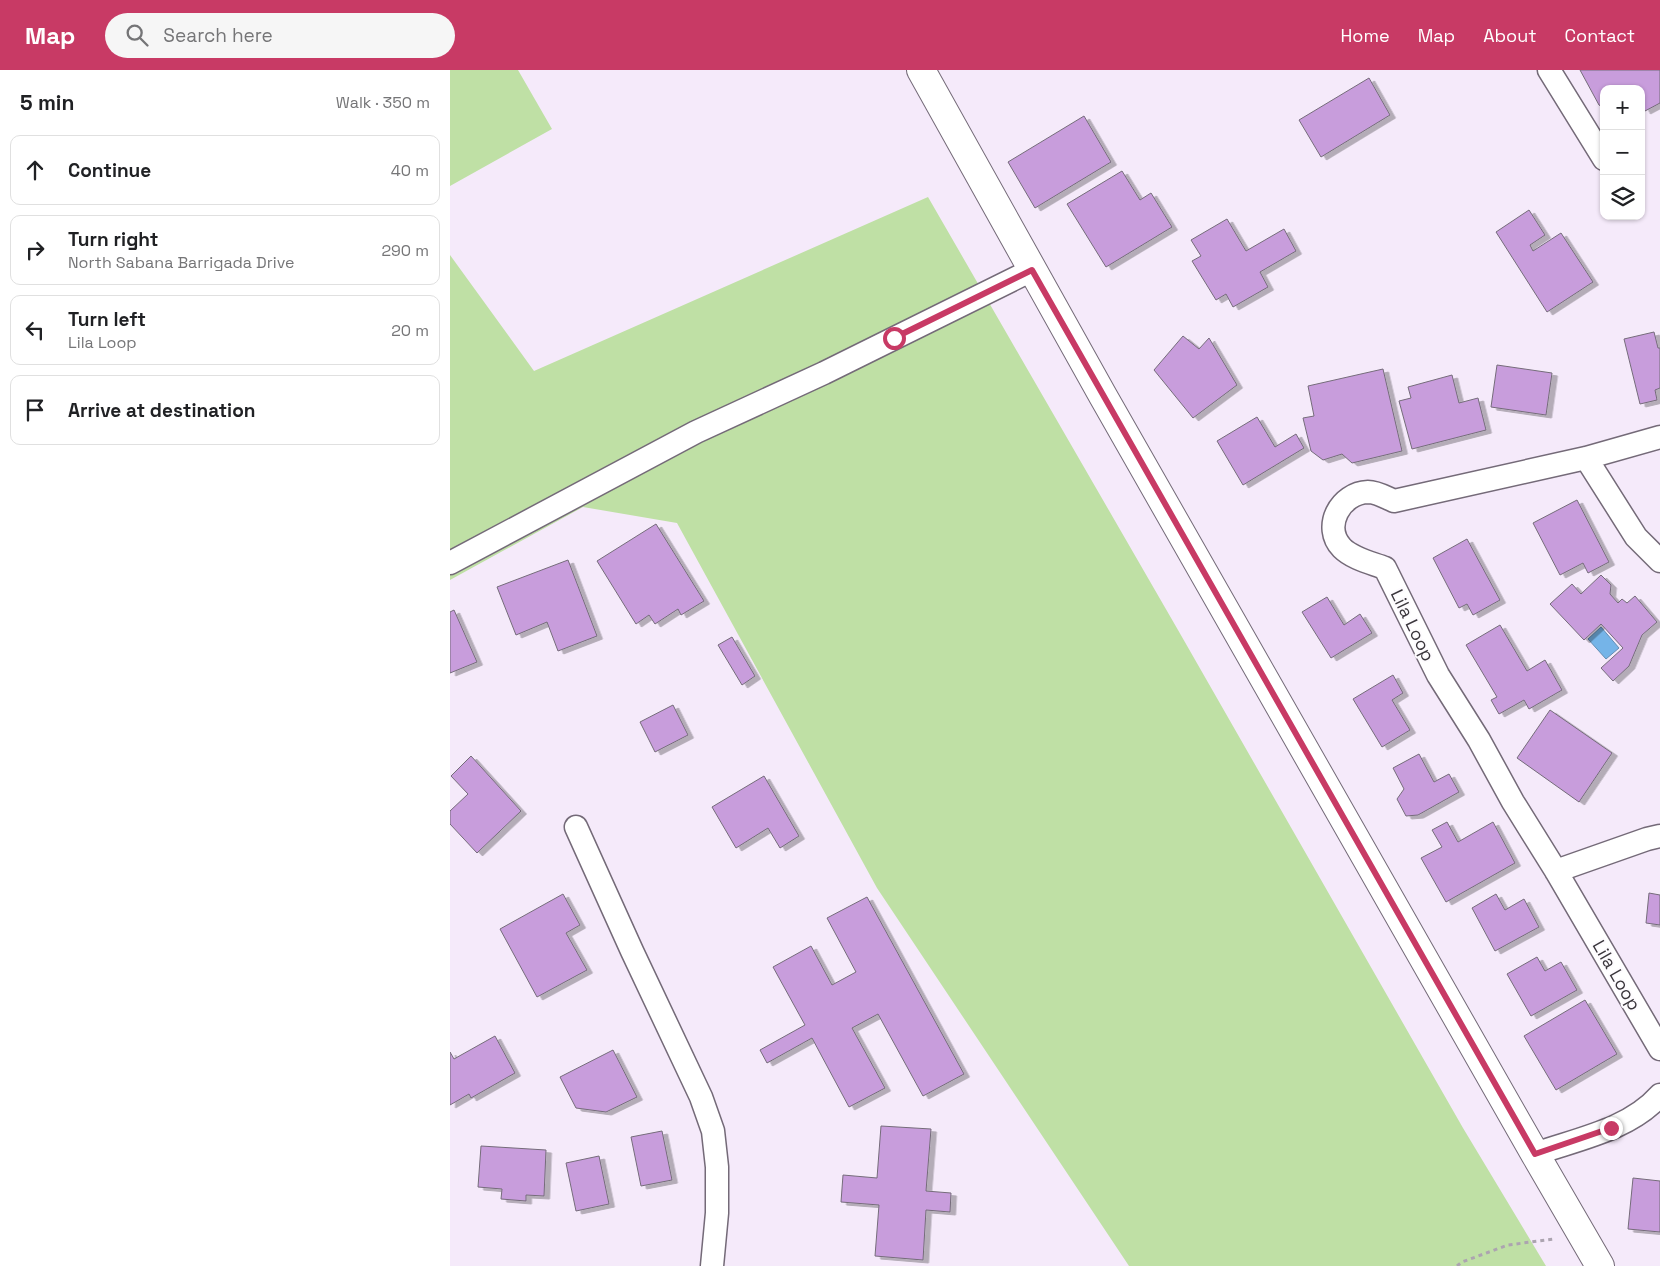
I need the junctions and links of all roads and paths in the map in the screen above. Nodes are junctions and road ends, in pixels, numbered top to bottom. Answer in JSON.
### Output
{"nodes":[{"id":1,"x":921,"y":70,"type":"edge"},
{"id":2,"x":1549,"y":70,"type":"edge"},
{"id":3,"x":1600,"y":153,"type":"edge"},
{"id":4,"x":1032,"y":270,"type":"junction"},
{"id":5,"x":1660,"y":437,"type":"edge"},
{"id":6,"x":1586,"y":458,"type":"junction"},
{"id":7,"x":1660,"y":561,"type":"edge"},
{"id":8,"x":450,"y":563,"type":"edge"},
{"id":9,"x":576,"y":827,"type":"dead end"},
{"id":10,"x":1660,"y":836,"type":"edge"},
{"id":11,"x":1556,"y":871,"type":"junction"},
{"id":12,"x":1660,"y":1049,"type":"edge"},
{"id":13,"x":1660,"y":1095,"type":"edge"},
{"id":14,"x":1660,"y":1116,"type":"edge"},
{"id":15,"x":1611,"y":1128,"type":"junction"},
{"id":16,"x":1535,"y":1154,"type":"junction"},
{"id":17,"x":1582,"y":1235,"type":"junction"},
{"id":18,"x":712,"y":1266,"type":"edge"},
{"id":19,"x":1457,"y":1266,"type":"edge"},
{"id":20,"x":1600,"y":1266,"type":"edge"}],
"edges":[{"from":1,"to":4,"type":"main road"},
{"from":2,"to":3,"type":"street"},
{"from":4,"to":8,"type":"street"},
{"from":4,"to":16,"type":"main road"},
{"from":5,"to":6,"type":"street","name":"Lila Loop"},
{"from":6,"to":7,"type":"street"},
{"from":6,"to":11,"type":"street","name":"Lila Loop"},
{"from":9,"to":18,"type":"street"},
{"from":10,"to":11,"type":"street"},
{"from":11,"to":12,"type":"street","name":"Lila Loop"},
{"from":13,"to":15,"type":"street"},
{"from":14,"to":15,"type":"street"},
{"from":15,"to":16,"type":"street"},
{"from":16,"to":17,"type":"main road"},
{"from":17,"to":19,"type":"path"},
{"from":17,"to":20,"type":"main road"}]}
